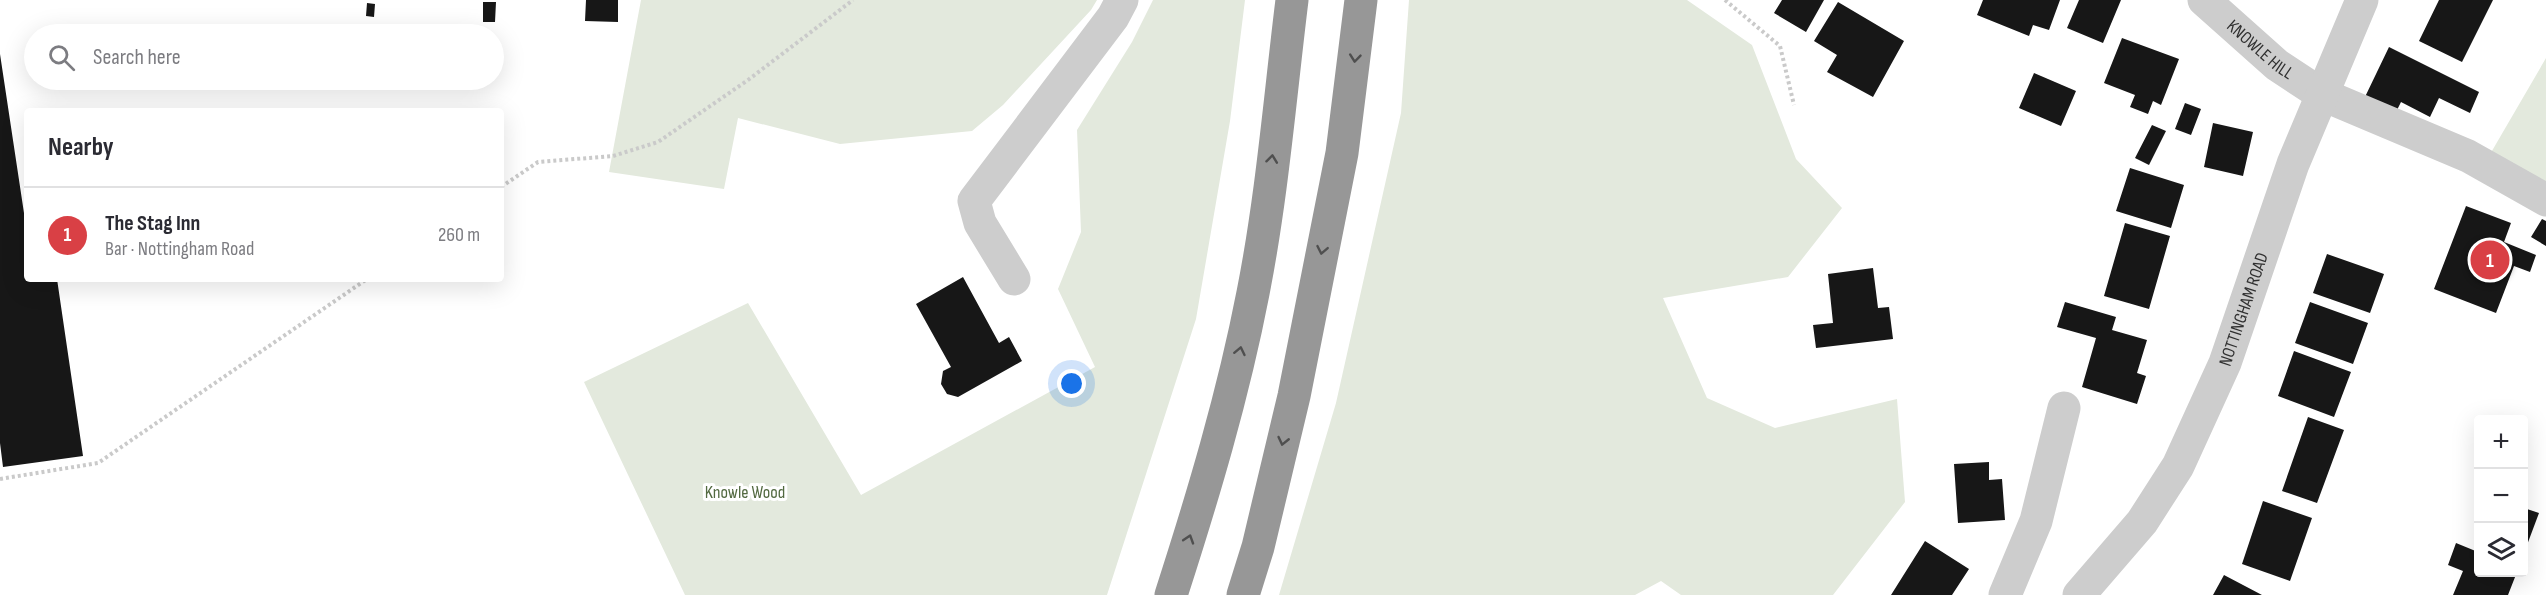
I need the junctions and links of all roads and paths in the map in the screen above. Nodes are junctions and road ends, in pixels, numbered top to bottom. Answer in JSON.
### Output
{"nodes":[{"id":1,"x":853,"y":0,"type":"edge"},
{"id":2,"x":1122,"y":0,"type":"edge"},
{"id":3,"x":1292,"y":0,"type":"edge"},
{"id":4,"x":1361,"y":0,"type":"edge"},
{"id":5,"x":1725,"y":0,"type":"edge"},
{"id":6,"x":2204,"y":0,"type":"edge"},
{"id":7,"x":2362,"y":0,"type":"edge"},
{"id":8,"x":2321,"y":94,"type":"junction"},
{"id":9,"x":1794,"y":105,"type":"dead end"},
{"id":10,"x":504,"y":185,"type":"edge"},
{"id":11,"x":2546,"y":200,"type":"edge"},
{"id":12,"x":1014,"y":279,"type":"dead end"},
{"id":13,"x":363,"y":282,"type":"edge"},
{"id":14,"x":2064,"y":408,"type":"dead end"},
{"id":15,"x":0,"y":479,"type":"edge"},
{"id":16,"x":1171,"y":595,"type":"edge"},
{"id":17,"x":1243,"y":595,"type":"edge"},
{"id":18,"x":2005,"y":595,"type":"edge"},
{"id":19,"x":2079,"y":595,"type":"edge"}],
"edges":[{"from":1,"to":10,"type":"path"},
{"from":2,"to":12,"type":"street"},
{"from":16,"to":3,"type":"highway","one_way":true},
{"from":4,"to":17,"type":"highway","one_way":true},
{"from":5,"to":9,"type":"path"},
{"from":6,"to":8,"type":"street","name":"KNOWLE HILL"},
{"from":7,"to":8,"type":"street","name":"NOTTINGHAM ROAD"},
{"from":8,"to":11,"type":"street","name":"KNOWLE HILL"},
{"from":8,"to":19,"type":"street","name":"NOTTINGHAM ROAD"},
{"from":13,"to":15,"type":"path"},
{"from":14,"to":18,"type":"street"}]}
